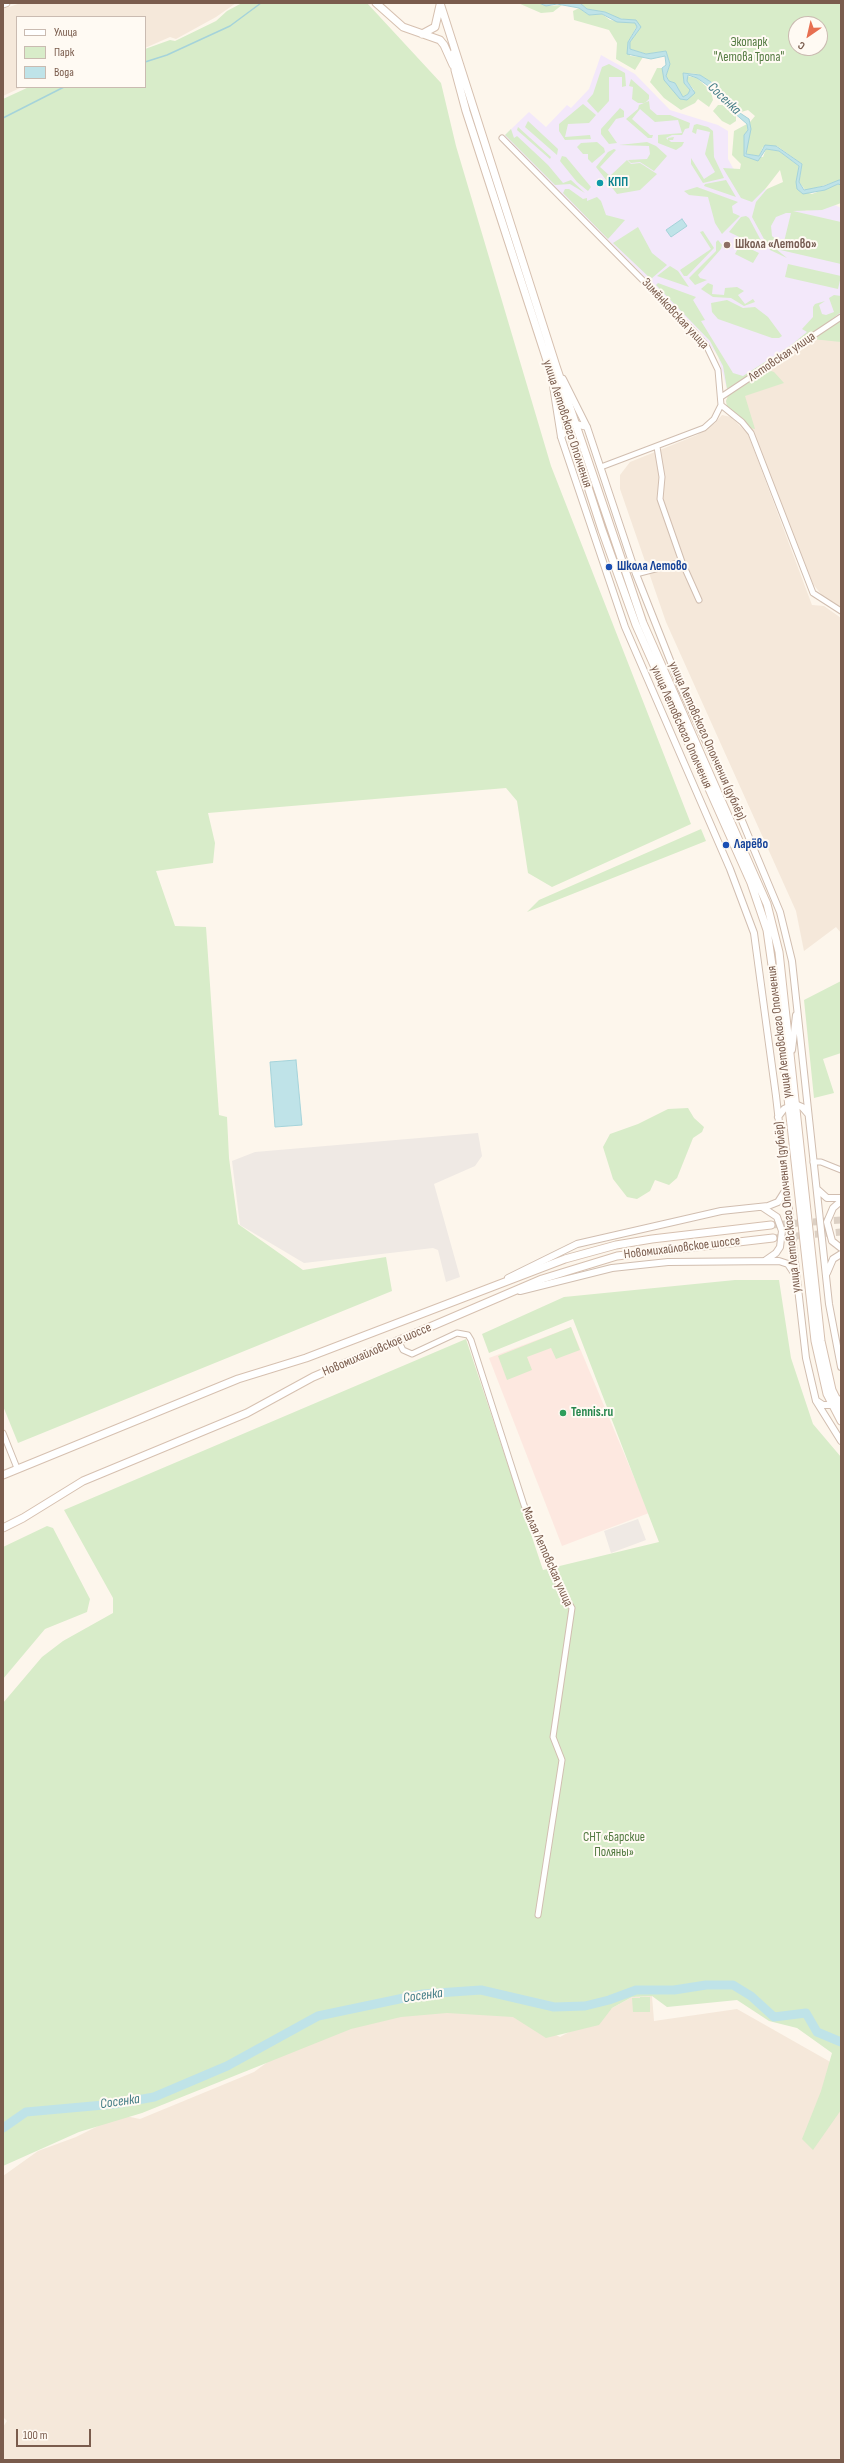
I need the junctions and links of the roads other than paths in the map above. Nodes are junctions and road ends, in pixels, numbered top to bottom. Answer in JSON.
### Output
{"nodes":[{"id":1,"x":6,"y":3,"type":"edge"},
{"id":2,"x":376,"y":3,"type":"edge"},
{"id":3,"x":440,"y":3,"type":"edge"},
{"id":4,"x":3,"y":4,"type":"edge"},
{"id":5,"x":422,"y":34,"type":"junction"},
{"id":6,"x":454,"y":45,"type":"junction"},
{"id":7,"x":455,"y":70,"type":"junction"},
{"id":8,"x":502,"y":138,"type":"dead end"},
{"id":9,"x":841,"y":317,"type":"edge"},
{"id":10,"x":556,"y":366,"type":"junction"},
{"id":11,"x":552,"y":380,"type":"junction"},
{"id":12,"x":722,"y":397,"type":"junction"},
{"id":13,"x":721,"y":406,"type":"junction"},
{"id":14,"x":572,"y":426,"type":"junction"},
{"id":15,"x":587,"y":427,"type":"junction"},
{"id":16,"x":561,"y":437,"type":"junction"},
{"id":17,"x":657,"y":447,"type":"junction"},
{"id":18,"x":601,"y":467,"type":"junction"},
{"id":19,"x":682,"y":562,"type":"junction"},
{"id":20,"x":636,"y":574,"type":"junction"},
{"id":21,"x":699,"y":600,"type":"dead end"},
{"id":22,"x":841,"y":611,"type":"edge"},
{"id":23,"x":797,"y":1001,"type":"junction"},
{"id":24,"x":790,"y":1061,"type":"junction"},
{"id":25,"x":792,"y":1105,"type":"junction"},
{"id":26,"x":808,"y":1114,"type":"junction"},
{"id":27,"x":778,"y":1117,"type":"junction"},
{"id":28,"x":814,"y":1162,"type":"junction"},
{"id":29,"x":841,"y":1170,"type":"edge"},
{"id":30,"x":785,"y":1187,"type":"junction"},
{"id":31,"x":816,"y":1188,"type":"junction"},
{"id":32,"x":841,"y":1200,"type":"edge"},
{"id":33,"x":759,"y":1207,"type":"junction"},
{"id":34,"x":771,"y":1225,"type":"tunnel mouth"},
{"id":35,"x":773,"y":1238,"type":"tunnel mouth"},
{"id":36,"x":841,"y":1248,"type":"edge"},
{"id":37,"x":841,"y":1254,"type":"edge"},
{"id":38,"x":761,"y":1262,"type":"junction"},
{"id":39,"x":826,"y":1278,"type":"junction"},
{"id":40,"x":796,"y":1279,"type":"junction"},
{"id":41,"x":501,"y":1282,"type":"junction"},
{"id":42,"x":504,"y":1294,"type":"junction"},
{"id":43,"x":398,"y":1340,"type":"junction"},
{"id":44,"x":841,"y":1367,"type":"edge"},
{"id":45,"x":816,"y":1401,"type":"junction"},
{"id":46,"x":838,"y":1404,"type":"edge"},
{"id":47,"x":841,"y":1422,"type":"edge"},
{"id":48,"x":3,"y":1433,"type":"edge"},
{"id":49,"x":841,"y":1441,"type":"edge"},
{"id":50,"x":17,"y":1468,"type":"junction"},
{"id":51,"x":3,"y":1474,"type":"edge"},
{"id":52,"x":3,"y":1528,"type":"edge"},
{"id":53,"x":538,"y":1915,"type":"dead end"}],
"edges":[{"from":1,"to":4,"type":"main road"},
{"from":2,"to":5,"type":"main road"},
{"from":3,"to":5,"type":"main road"},
{"from":3,"to":6,"type":"main road","name":"улица Летовского Ополчения"},
{"from":5,"to":7,"type":"main road"},
{"from":6,"to":7,"type":"main road","name":"улица Летовского Ополчения"},
{"from":6,"to":10,"type":"main road","name":"улица Летовского Ополчения"},
{"from":7,"to":11,"type":"main road","name":"улица Летовского Ополчения"},
{"from":8,"to":12,"type":"street","name":"Зимёнковская улица"},
{"from":9,"to":12,"type":"street","name":"Летовская улица"},
{"from":10,"to":14,"type":"main road","name":"улица Летовского Ополчения"},
{"from":10,"to":15,"type":"street","name":"улица Летовского Ополчения (дублёр)"},
{"from":11,"to":14,"type":"main road","name":"улица Летовского Ополчения"},
{"from":11,"to":16,"type":"street","name":"улица Летовского Ополчения (дублёр)"},
{"from":12,"to":13,"type":"street","name":"Зимёнковская улица"},
{"from":13,"to":17,"type":"street","name":"Зимёнковская улица"},
{"from":13,"to":22,"type":"street"},
{"from":14,"to":15,"type":"street"},
{"from":14,"to":16,"type":"street"},
{"from":14,"to":24,"type":"main road","name":"улица Летовского Ополчения"},
{"from":14,"to":25,"type":"main road","name":"улица Летовского Ополчения"},
{"from":15,"to":18,"type":"street","name":"улица Летовского Ополчения (дублёр)"},
{"from":16,"to":27,"type":"street","name":"улица Летовского Ополчения (дублёр)"},
{"from":17,"to":18,"type":"street","name":"Зимёнковская улица"},
{"from":17,"to":19,"type":"street"},
{"from":18,"to":20,"type":"street","name":"улица Летовского Ополчения (дублёр)"},
{"from":19,"to":20,"type":"street"},
{"from":19,"to":21,"type":"street"},
{"from":20,"to":23,"type":"street","name":"улица Летовского Ополчения (дублёр)"},
{"from":23,"to":24,"type":"street"},
{"from":23,"to":26,"type":"street","name":"улица Летовского Ополчения (дублёр)"},
{"from":24,"to":25,"type":"main road","name":"улица Летовского Ополчения"},
{"from":25,"to":26,"type":"street"},
{"from":25,"to":27,"type":"street"},
{"from":25,"to":46,"type":"main road","name":"улица Летовского Ополчения"},
{"from":26,"to":28,"type":"street","name":"улица Летовского Ополчения (дублёр)"},
{"from":27,"to":30,"type":"street","name":"улица Летовского Ополчения (дублёр)"},
{"from":28,"to":29,"type":"street"},
{"from":28,"to":31,"type":"street","name":"улица Летовского Ополчения (дублёр)"},
{"from":30,"to":33,"type":"street"},
{"from":30,"to":40,"type":"street","name":"улица Летовского Ополчения (дублёр)"},
{"from":31,"to":32,"type":"street"},
{"from":31,"to":39,"type":"street","name":"улица Летовского Ополчения (дублёр)"},
{"from":32,"to":36,"type":"street"},
{"from":33,"to":38,"type":"street"},
{"from":33,"to":41,"type":"street"},
{"from":34,"to":41,"type":"main road","name":"Новомихайловское шоссе"},
{"from":35,"to":42,"type":"main road","name":"Новомихайловское шоссе"},
{"from":37,"to":39,"type":"street"},
{"from":38,"to":40,"type":"street"},
{"from":38,"to":42,"type":"street"},
{"from":39,"to":44,"type":"street","name":"улица Летовского Ополчения (дублёр)"},
{"from":40,"to":45,"type":"street","name":"улица Летовского Ополчения (дублёр)"},
{"from":41,"to":50,"type":"main road","name":"Новомихайловское шоссе"},
{"from":42,"to":43,"type":"main road","name":"Новомихайловское шоссе"},
{"from":43,"to":52,"type":"main road","name":"Новомихайловское шоссе"},
{"from":43,"to":53,"type":"street","name":"Малая Летовская улица"},
{"from":45,"to":46,"type":"street"},
{"from":45,"to":49,"type":"street","name":"улица Летовского Ополчения (дублёр)"},
{"from":46,"to":47,"type":"main road","name":"улица Летовского Ополчения"},
{"from":48,"to":50,"type":"street"},
{"from":50,"to":51,"type":"main road","name":"Новомихайловское шоссе"}]}
